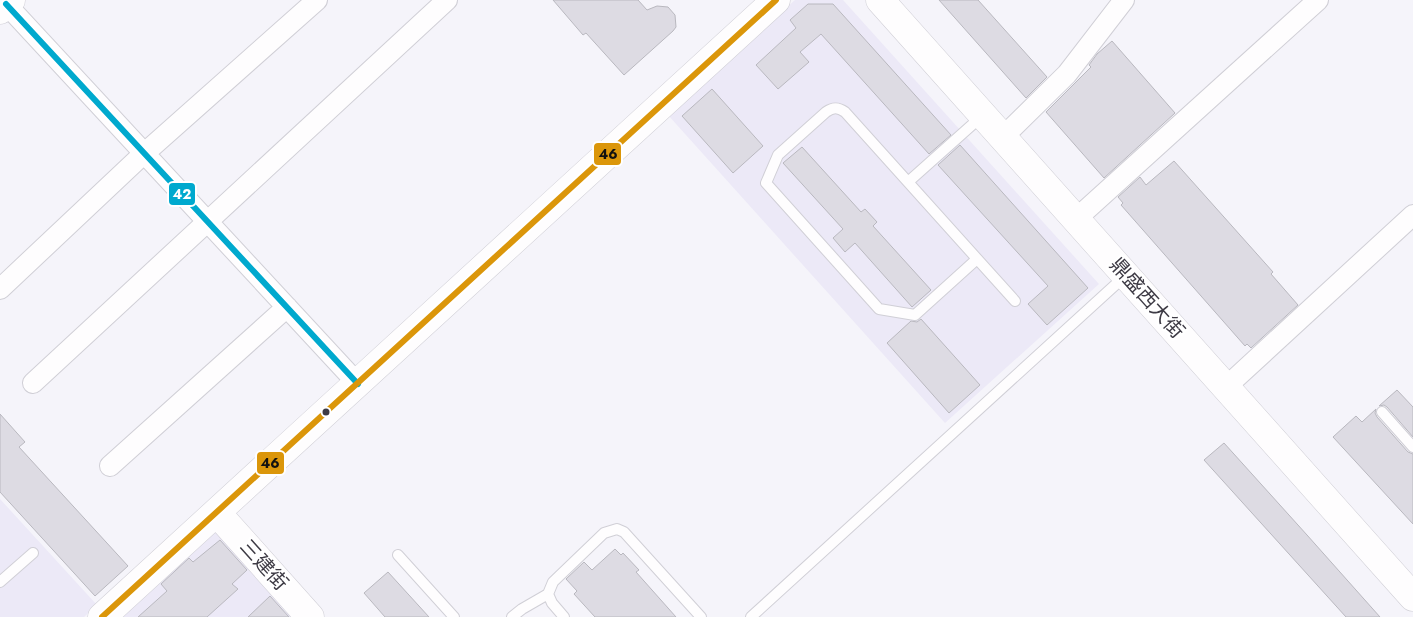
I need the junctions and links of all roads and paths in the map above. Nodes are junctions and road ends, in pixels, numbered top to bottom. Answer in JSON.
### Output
{"nodes":[{"id":1,"x":317,"y":0,"type":"edge"},
{"id":2,"x":446,"y":0,"type":"edge"},
{"id":3,"x":776,"y":0,"type":"edge"},
{"id":4,"x":880,"y":0,"type":"edge"},
{"id":5,"x":1124,"y":0,"type":"edge"},
{"id":6,"x":1318,"y":0,"type":"edge"},
{"id":7,"x":6,"y":5,"type":"edge"},
{"id":8,"x":983,"y":115,"type":"junction"},
{"id":9,"x":1003,"y":137,"type":"junction"},
{"id":10,"x":144,"y":153,"type":"junction"},
{"id":11,"x":908,"y":182,"type":"junction"},
{"id":12,"x":1413,"y":215,"type":"edge"},
{"id":13,"x":1076,"y":219,"type":"junction"},
{"id":14,"x":207,"y":221,"type":"junction"},
{"id":15,"x":977,"y":259,"type":"junction"},
{"id":16,"x":1126,"y":276,"type":"junction"},
{"id":17,"x":0,"y":289,"type":"edge"},
{"id":18,"x":1015,"y":301,"type":"dead end"},
{"id":19,"x":287,"y":307,"type":"junction"},
{"id":20,"x":33,"y":383,"type":"dead end"},
{"id":21,"x":358,"y":384,"type":"junction"},
{"id":22,"x":1226,"y":387,"type":"junction"},
{"id":23,"x":1382,"y":412,"type":"dead end"},
{"id":24,"x":1413,"y":447,"type":"edge"},
{"id":25,"x":110,"y":466,"type":"dead end"},
{"id":26,"x":217,"y":513,"type":"junction"},
{"id":27,"x":33,"y":553,"type":"dead end"},
{"id":28,"x":398,"y":555,"type":"dead end"},
{"id":29,"x":0,"y":582,"type":"edge"},
{"id":30,"x":548,"y":594,"type":"junction"},
{"id":31,"x":1413,"y":596,"type":"edge"},
{"id":32,"x":102,"y":617,"type":"edge"},
{"id":33,"x":310,"y":617,"type":"edge"},
{"id":34,"x":454,"y":617,"type":"edge"},
{"id":35,"x":512,"y":617,"type":"edge"},
{"id":36,"x":564,"y":617,"type":"edge"},
{"id":37,"x":701,"y":617,"type":"edge"},
{"id":38,"x":751,"y":617,"type":"edge"}],
"edges":[{"from":1,"to":10,"type":"street"},
{"from":2,"to":14,"type":"street"},
{"from":3,"to":21,"type":"street"},
{"from":4,"to":8,"type":"street","name":"鼎盛西大街"},
{"from":5,"to":9,"type":"street"},
{"from":6,"to":13,"type":"street"},
{"from":7,"to":10,"type":"street"},
{"from":8,"to":9,"type":"street","name":"鼎盛西大街"},
{"from":8,"to":11,"type":"lane"},
{"from":9,"to":13,"type":"street","name":"鼎盛西大街"},
{"from":10,"to":14,"type":"street"},
{"from":10,"to":17,"type":"street"},
{"from":11,"to":15,"type":"lane"},
{"from":11,"to":15,"type":"lane"},
{"from":12,"to":22,"type":"street"},
{"from":13,"to":16,"type":"street","name":"鼎盛西大街"},
{"from":14,"to":19,"type":"street"},
{"from":14,"to":20,"type":"street"},
{"from":15,"to":18,"type":"lane"},
{"from":16,"to":22,"type":"street","name":"鼎盛西大街"},
{"from":16,"to":38,"type":"lane"},
{"from":19,"to":21,"type":"street"},
{"from":19,"to":25,"type":"street"},
{"from":21,"to":26,"type":"street"},
{"from":22,"to":31,"type":"street","name":"鼎盛西大街"},
{"from":23,"to":24,"type":"lane"},
{"from":26,"to":32,"type":"street"},
{"from":26,"to":33,"type":"street","name":"三建街"},
{"from":27,"to":29,"type":"lane"},
{"from":28,"to":34,"type":"lane"},
{"from":30,"to":35,"type":"lane"},
{"from":30,"to":36,"type":"lane"},
{"from":30,"to":37,"type":"lane"}]}
